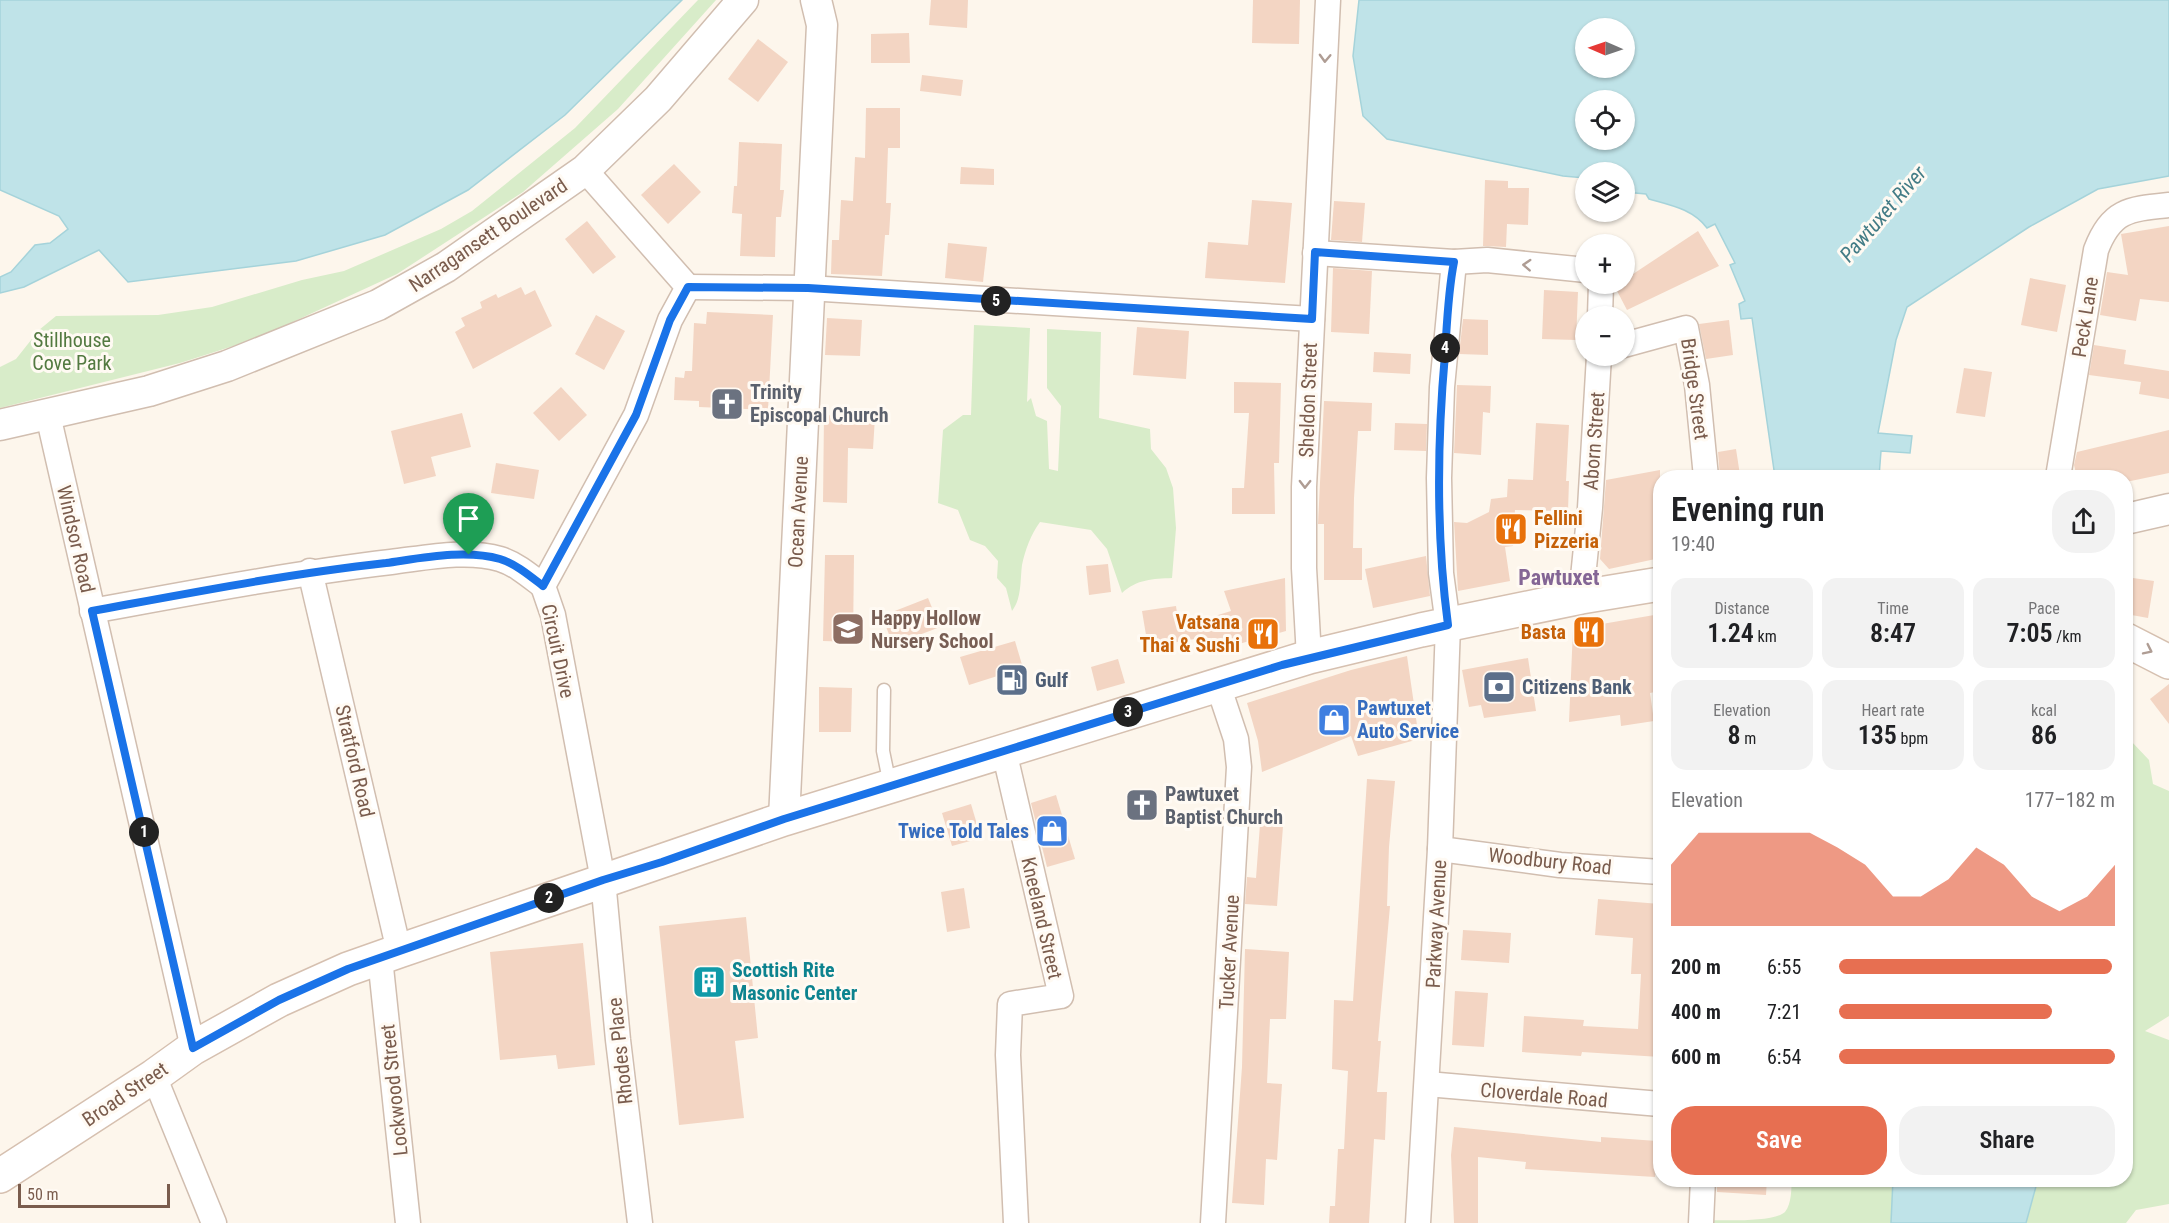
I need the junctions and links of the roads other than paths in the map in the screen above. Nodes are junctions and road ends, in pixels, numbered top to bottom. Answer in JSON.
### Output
{"nodes":[{"id":1,"x":743,"y":0,"type":"edge"},
{"id":2,"x":1328,"y":0,"type":"edge"},
{"id":3,"x":822,"y":8,"type":"edge"},
{"id":4,"x":585,"y":170,"type":"junction"},
{"id":5,"x":2169,"y":205,"type":"edge"},
{"id":6,"x":1315,"y":252,"type":"junction"},
{"id":7,"x":1454,"y":262,"type":"junction"},
{"id":8,"x":1575,"y":269,"type":"edge"},
{"id":9,"x":688,"y":287,"type":"junction"},
{"id":10,"x":808,"y":288,"type":"junction"},
{"id":11,"x":1312,"y":319,"type":"junction"},
{"id":12,"x":1635,"y":342,"type":"edge"},
{"id":13,"x":1598,"y":366,"type":"edge"},
{"id":14,"x":48,"y":415,"type":"junction"},
{"id":15,"x":0,"y":425,"type":"edge"},
{"id":16,"x":1705,"y":470,"type":"edge"},
{"id":17,"x":2059,"y":470,"type":"edge"},
{"id":18,"x":2169,"y":509,"type":"edge"},
{"id":19,"x":2133,"y":517,"type":"edge"},
{"id":20,"x":310,"y":571,"type":"junction"},
{"id":21,"x":1653,"y":585,"type":"edge"},
{"id":22,"x":543,"y":586,"type":"junction"},
{"id":23,"x":1581,"y":597,"type":"junction"},
{"id":24,"x":92,"y":611,"type":"junction"},
{"id":25,"x":1448,"y":625,"type":"junction"},
{"id":26,"x":2133,"y":644,"type":"edge"},
{"id":27,"x":1309,"y":657,"type":"junction"},
{"id":28,"x":2169,"y":662,"type":"edge"},
{"id":29,"x":1218,"y":685,"type":"junction"},
{"id":30,"x":884,"y":690,"type":"dead end"},
{"id":31,"x":1004,"y":751,"type":"junction"},
{"id":32,"x":891,"y":786,"type":"junction"},
{"id":33,"x":784,"y":819,"type":"junction"},
{"id":34,"x":1440,"y":849,"type":"junction"},
{"id":35,"x":1653,"y":872,"type":"edge"},
{"id":36,"x":603,"y":880,"type":"junction"},
{"id":37,"x":390,"y":954,"type":"junction"},
{"id":38,"x":193,"y":1048,"type":"junction"},
{"id":39,"x":154,"y":1076,"type":"junction"},
{"id":40,"x":1427,"y":1084,"type":"junction"},
{"id":41,"x":1653,"y":1103,"type":"edge"},
{"id":42,"x":0,"y":1176,"type":"edge"},
{"id":43,"x":1703,"y":1187,"type":"edge"},
{"id":44,"x":214,"y":1223,"type":"edge"},
{"id":45,"x":408,"y":1223,"type":"edge"},
{"id":46,"x":640,"y":1223,"type":"edge"},
{"id":47,"x":1016,"y":1223,"type":"edge"},
{"id":48,"x":1213,"y":1223,"type":"edge"},
{"id":49,"x":1418,"y":1223,"type":"edge"},
{"id":50,"x":1701,"y":1223,"type":"edge"}],
"edges":[{"from":1,"to":4,"type":"street","name":"Narragansett Boulevard"},
{"from":2,"to":6,"type":"street","name":"Sheldon Street","one_way":true},
{"from":3,"to":10,"type":"street","name":"Ocean Avenue"},
{"from":4,"to":9,"type":"street"},
{"from":4,"to":14,"type":"street","name":"Narragansett Boulevard"},
{"from":5,"to":17,"type":"street","name":"Peck Lane"},
{"from":6,"to":7,"type":"street"},
{"from":6,"to":11,"type":"street","name":"Sheldon Street"},
{"from":8,"to":7,"type":"street","one_way":true},
{"from":7,"to":25,"type":"street","name":"Parkway Avenue"},
{"from":9,"to":10,"type":"street"},
{"from":9,"to":22,"type":"street","name":"Circuit Drive"},
{"from":10,"to":11,"type":"street"},
{"from":10,"to":33,"type":"street","name":"Ocean Avenue"},
{"from":11,"to":27,"type":"street","name":"Sheldon Street","one_way":true},
{"from":12,"to":16,"type":"street","name":"Bridge Street"},
{"from":13,"to":23,"type":"street","name":"Aborn Street"},
{"from":14,"to":15,"type":"street","name":"Narragansett Boulevard"},
{"from":14,"to":24,"type":"street","name":"Windsor Road"},
{"from":18,"to":19,"type":"street"},
{"from":20,"to":22,"type":"street"},
{"from":20,"to":24,"type":"street"},
{"from":20,"to":37,"type":"street","name":"Stratford Road"},
{"from":21,"to":23,"type":"main road","name":"Broad Street"},
{"from":22,"to":36,"type":"street","name":"Circuit Drive"},
{"from":23,"to":25,"type":"main road","name":"Broad Street"},
{"from":24,"to":38,"type":"street","name":"Windsor Road"},
{"from":25,"to":27,"type":"main road","name":"Broad Street"},
{"from":25,"to":34,"type":"street","name":"Parkway Avenue"},
{"from":26,"to":28,"type":"main road","one_way":true},
{"from":27,"to":29,"type":"main road","name":"Broad Street"},
{"from":29,"to":31,"type":"main road","name":"Broad Street"},
{"from":29,"to":48,"type":"street","name":"Tucker Avenue"},
{"from":30,"to":32,"type":"lane"},
{"from":31,"to":32,"type":"main road","name":"Broad Street"},
{"from":31,"to":47,"type":"street","name":"Kneeland Street"},
{"from":32,"to":33,"type":"main road","name":"Broad Street"},
{"from":33,"to":36,"type":"main road","name":"Broad Street"},
{"from":34,"to":35,"type":"street","name":"Woodbury Road"},
{"from":34,"to":40,"type":"street","name":"Parkway Avenue"},
{"from":36,"to":37,"type":"main road","name":"Broad Street"},
{"from":36,"to":46,"type":"street","name":"Rhodes Place"},
{"from":37,"to":38,"type":"main road","name":"Broad Street"},
{"from":37,"to":45,"type":"street","name":"Lockwood Street"},
{"from":38,"to":39,"type":"main road","name":"Broad Street"},
{"from":39,"to":42,"type":"main road","name":"Broad Street"},
{"from":39,"to":44,"type":"street"},
{"from":40,"to":41,"type":"street","name":"Cloverdale Road"},
{"from":40,"to":49,"type":"street","name":"Parkway Avenue"},
{"from":43,"to":50,"type":"street"}]}
